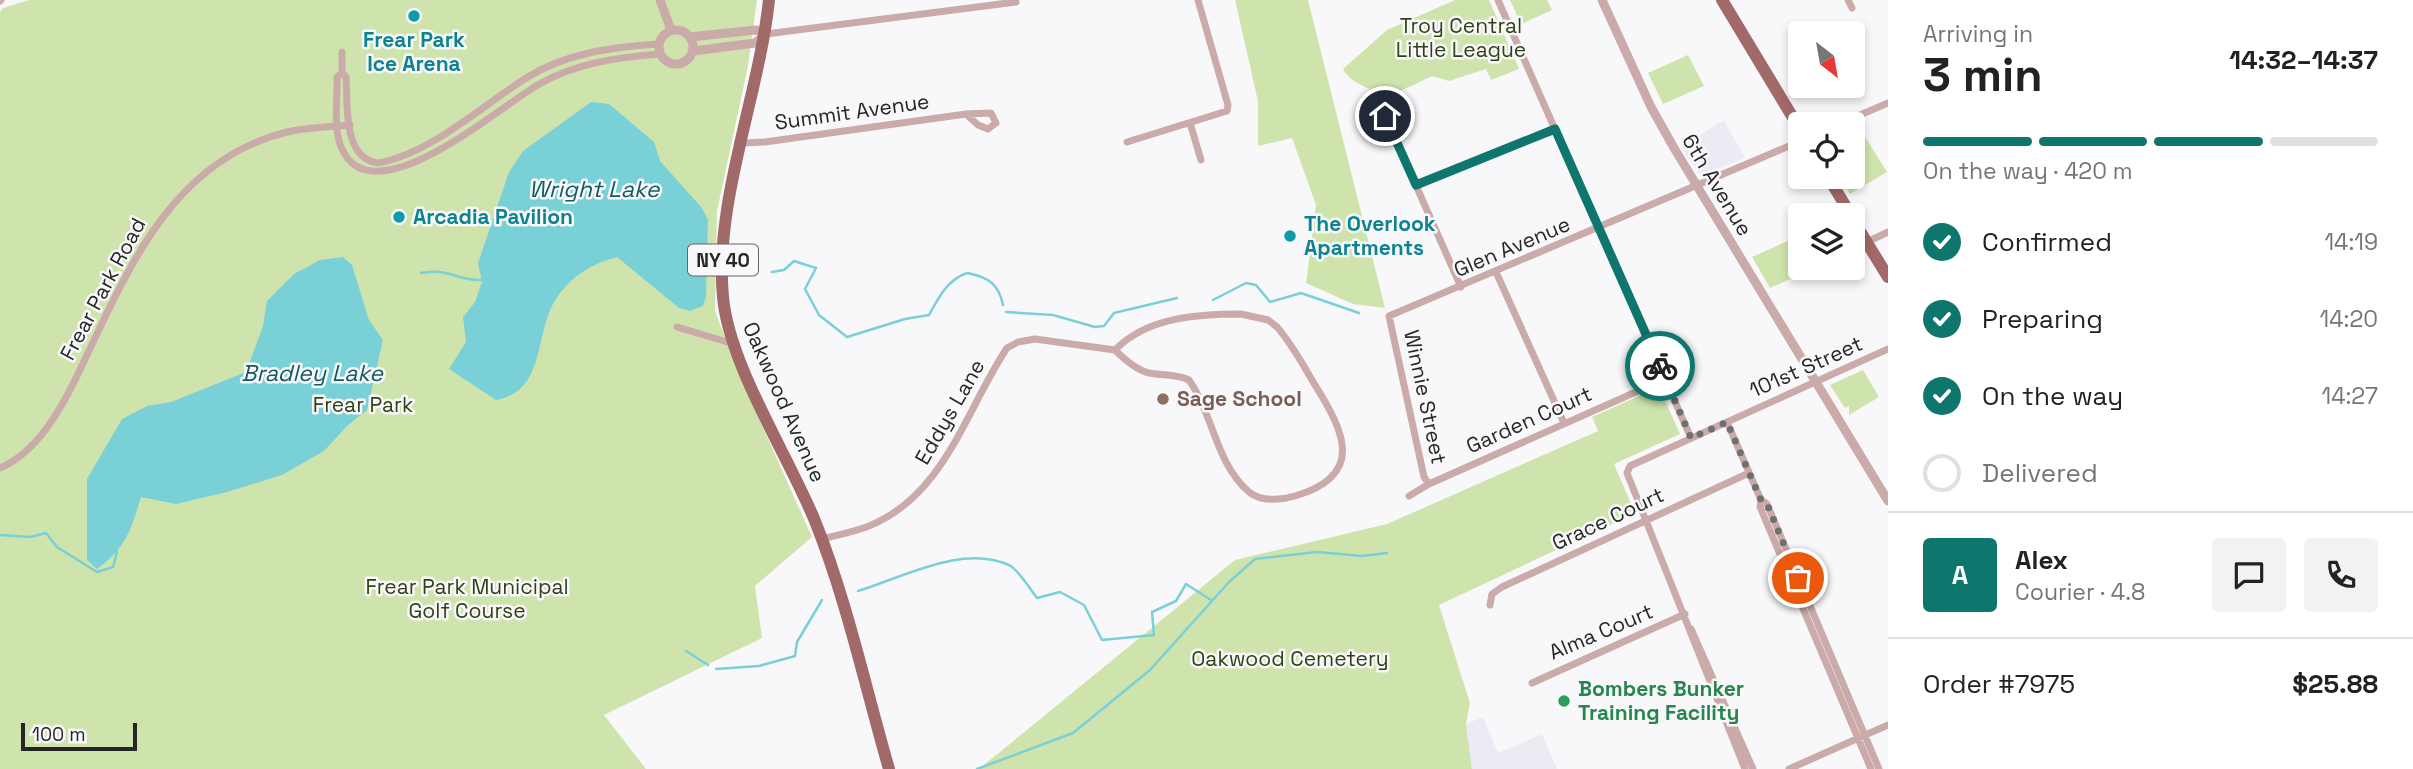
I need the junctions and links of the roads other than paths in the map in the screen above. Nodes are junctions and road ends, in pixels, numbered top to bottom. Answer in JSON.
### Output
{"nodes":[{"id":1,"x":660,"y":0,"type":"edge"},
{"id":2,"x":769,"y":0,"type":"edge"},
{"id":3,"x":1198,"y":0,"type":"edge"},
{"id":4,"x":1498,"y":0,"type":"edge"},
{"id":5,"x":1602,"y":0,"type":"edge"},
{"id":6,"x":1722,"y":0,"type":"edge"},
{"id":7,"x":1016,"y":2,"type":"dead end"},
{"id":8,"x":671,"y":30,"type":"junction"},
{"id":9,"x":766,"y":34,"type":"junction"},
{"id":10,"x":690,"y":37,"type":"junction"},
{"id":11,"x":659,"y":49,"type":"junction"},
{"id":12,"x":693,"y":51,"type":"junction"},
{"id":13,"x":342,"y":52,"type":"dead end"},
{"id":14,"x":342,"y":73,"type":"junction"},
{"id":15,"x":1375,"y":93,"type":"dead end"},
{"id":16,"x":1888,"y":103,"type":"edge"},
{"id":17,"x":1790,"y":112,"type":"edge"},
{"id":18,"x":1865,"y":113,"type":"edge"},
{"id":19,"x":966,"y":114,"type":"dead end"},
{"id":20,"x":1190,"y":123,"type":"junction"},
{"id":21,"x":350,"y":125,"type":"junction"},
{"id":22,"x":337,"y":126,"type":"junction"},
{"id":23,"x":1555,"y":129,"type":"junction"},
{"id":24,"x":1127,"y":142,"type":"dead end"},
{"id":25,"x":742,"y":143,"type":"junction"},
{"id":26,"x":1788,"y":147,"type":"edge"},
{"id":27,"x":1201,"y":160,"type":"dead end"},
{"id":28,"x":1416,"y":185,"type":"junction"},
{"id":29,"x":1696,"y":186,"type":"junction"},
{"id":30,"x":1599,"y":229,"type":"junction"},
{"id":31,"x":1888,"y":232,"type":"edge"},
{"id":32,"x":1865,"y":240,"type":"edge"},
{"id":33,"x":1867,"y":243,"type":"junction"},
{"id":34,"x":1496,"y":272,"type":"junction"},
{"id":35,"x":1888,"y":277,"type":"edge"},
{"id":36,"x":1461,"y":287,"type":"junction"},
{"id":37,"x":1389,"y":316,"type":"joint"},
{"id":38,"x":677,"y":327,"type":"dead end"},
{"id":39,"x":735,"y":345,"type":"junction"},
{"id":40,"x":1888,"y":349,"type":"edge"},
{"id":41,"x":1115,"y":350,"type":"junction"},
{"id":42,"x":1665,"y":379,"type":"junction"},
{"id":43,"x":1815,"y":382,"type":"junction"},
{"id":44,"x":1727,"y":422,"type":"junction"},
{"id":45,"x":1564,"y":424,"type":"junction"},
{"id":46,"x":1691,"y":438,"type":"junction"},
{"id":47,"x":0,"y":468,"type":"edge"},
{"id":48,"x":1749,"y":473,"type":"junction"},
{"id":49,"x":1429,"y":484,"type":"junction"},
{"id":50,"x":1409,"y":496,"type":"dead end"},
{"id":51,"x":1888,"y":501,"type":"edge"},
{"id":52,"x":1647,"y":520,"type":"junction"},
{"id":53,"x":822,"y":539,"type":"junction"},
{"id":54,"x":1490,"y":605,"type":"dead end"},
{"id":55,"x":1685,"y":614,"type":"junction"},
{"id":56,"x":1689,"y":626,"type":"junction"},
{"id":57,"x":1532,"y":683,"type":"dead end"},
{"id":58,"x":1888,"y":726,"type":"edge"},
{"id":59,"x":1861,"y":738,"type":"junction"},
{"id":60,"x":889,"y":769,"type":"edge"},
{"id":61,"x":1745,"y":769,"type":"edge"},
{"id":62,"x":1753,"y":769,"type":"edge"},
{"id":63,"x":1789,"y":769,"type":"edge"},
{"id":64,"x":1871,"y":769,"type":"edge"},
{"id":65,"x":1879,"y":769,"type":"edge"}],
"edges":[{"from":1,"to":8,"type":"street"},
{"from":2,"to":9,"type":"main road","name":"Oakwood Avenue","number":"NY 40"},
{"from":3,"to":20,"type":"street"},
{"from":4,"to":23,"type":"street"},
{"from":5,"to":29,"type":"street","name":"6th Avenue"},
{"from":6,"to":17,"type":"main road"},
{"from":7,"to":9,"type":"street"},
{"from":8,"to":10,"type":"street"},
{"from":8,"to":11,"type":"street"},
{"from":9,"to":10,"type":"street"},
{"from":9,"to":12,"type":"street"},
{"from":9,"to":25,"type":"main road","name":"Oakwood Avenue","number":"NY 40"},
{"from":10,"to":12,"type":"street"},
{"from":11,"to":12,"type":"street"},
{"from":11,"to":21,"type":"street"},
{"from":11,"to":22,"type":"street"},
{"from":13,"to":14,"type":"street"},
{"from":14,"to":21,"type":"street"},
{"from":14,"to":22,"type":"street"},
{"from":15,"to":28,"type":"street"},
{"from":16,"to":18,"type":"street"},
{"from":19,"to":25,"type":"street","name":"Summit Avenue"},
{"from":20,"to":24,"type":"street"},
{"from":20,"to":27,"type":"street"},
{"from":21,"to":22,"type":"street","name":"Frear Park Road"},
{"from":22,"to":47,"type":"street","name":"Frear Park Road"},
{"from":23,"to":28,"type":"street"},
{"from":23,"to":30,"type":"street"},
{"from":25,"to":39,"type":"main road","name":"Oakwood Avenue","number":"NY 40"},
{"from":26,"to":29,"type":"street","name":"Glen Avenue"},
{"from":28,"to":36,"type":"street"},
{"from":29,"to":30,"type":"street","name":"Glen Avenue"},
{"from":29,"to":43,"type":"street","name":"6th Avenue"},
{"from":30,"to":34,"type":"street","name":"Glen Avenue"},
{"from":30,"to":42,"type":"street"},
{"from":31,"to":33,"type":"street"},
{"from":32,"to":33,"type":"main road"},
{"from":33,"to":35,"type":"main road"},
{"from":34,"to":36,"type":"street","name":"Glen Avenue"},
{"from":34,"to":45,"type":"street"},
{"from":36,"to":37,"type":"street","name":"Glen Avenue"},
{"from":37,"to":49,"type":"street","name":"Winnie Street"},
{"from":38,"to":39,"type":"street"},
{"from":39,"to":53,"type":"main road","name":"Oakwood Avenue","number":"NY 40"},
{"from":40,"to":43,"type":"street","name":"101st Street"},
{"from":41,"to":41,"type":"street","name":"Eddys Lane"},
{"from":41,"to":53,"type":"street","name":"Eddys Lane"},
{"from":42,"to":45,"type":"street","name":"Garden Court"},
{"from":42,"to":46,"type":"street"},
{"from":43,"to":44,"type":"street","name":"101st Street"},
{"from":43,"to":51,"type":"street","name":"6th Avenue"},
{"from":44,"to":46,"type":"street","name":"101st Street"},
{"from":44,"to":48,"type":"street"},
{"from":45,"to":49,"type":"street","name":"Garden Court"},
{"from":46,"to":52,"type":"street","name":"101st Street"},
{"from":48,"to":52,"type":"street","name":"Grace Court"},
{"from":48,"to":59,"type":"street"},
{"from":49,"to":50,"type":"street","name":"Garden Court"},
{"from":52,"to":54,"type":"street","name":"Grace Court"},
{"from":52,"to":55,"type":"street"},
{"from":53,"to":60,"type":"main road","name":"Oakwood Avenue","number":"NY 40"},
{"from":55,"to":56,"type":"street"},
{"from":55,"to":57,"type":"street","name":"Alma Court"},
{"from":56,"to":61,"type":"street"},
{"from":56,"to":62,"type":"street"},
{"from":58,"to":59,"type":"street"},
{"from":59,"to":63,"type":"street"},
{"from":59,"to":64,"type":"street"},
{"from":59,"to":65,"type":"street"}]}
